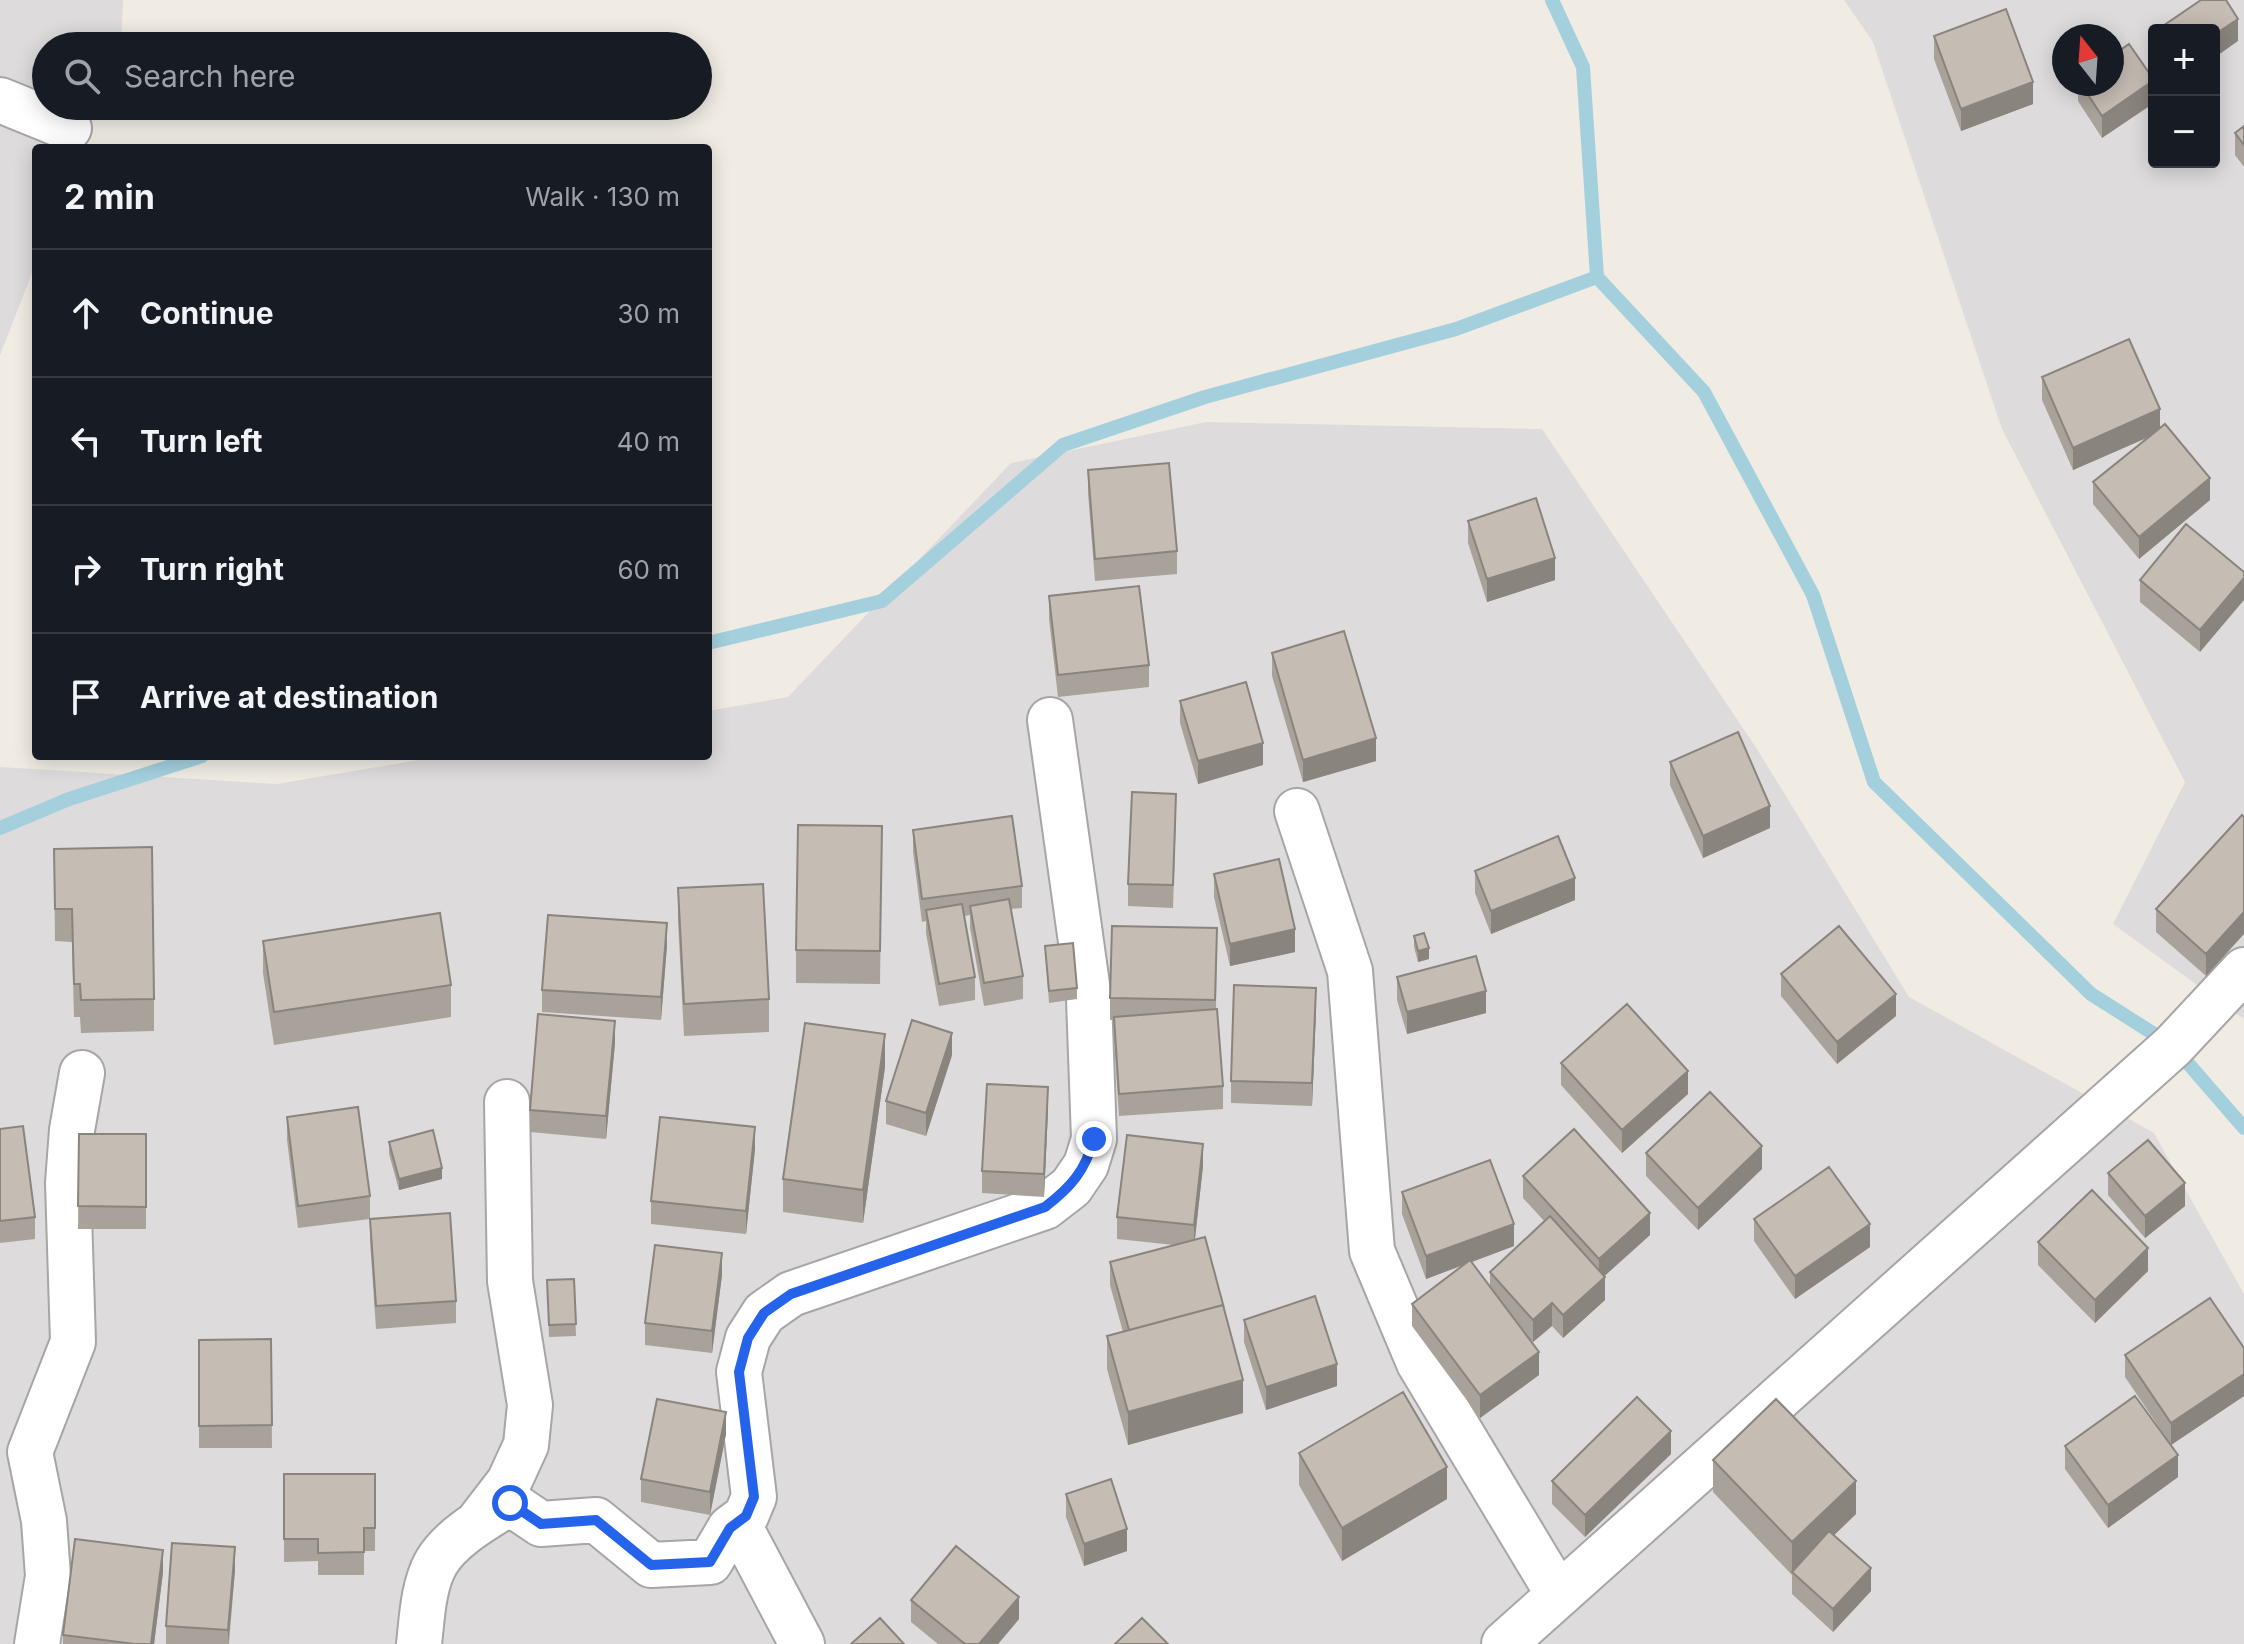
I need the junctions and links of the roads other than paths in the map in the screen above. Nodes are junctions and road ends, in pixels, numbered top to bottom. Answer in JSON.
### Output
{"nodes":[{"id":1,"x":0,"y":100,"type":"edge"},
{"id":2,"x":32,"y":113,"type":"edge"},
{"id":3,"x":49,"y":120,"type":"edge"},
{"id":4,"x":69,"y":128,"type":"dead end"},
{"id":5,"x":1050,"y":720,"type":"dead end"},
{"id":6,"x":1297,"y":811,"type":"dead end"},
{"id":7,"x":2244,"y":970,"type":"edge"},
{"id":8,"x":82,"y":1073,"type":"dead end"},
{"id":9,"x":507,"y":1102,"type":"dead end"},
{"id":10,"x":15,"y":1451,"type":"edge"},
{"id":11,"x":739,"y":1525,"type":"junction"},
{"id":12,"x":475,"y":1526,"type":"junction"},
{"id":13,"x":1558,"y":1594,"type":"junction"},
{"id":14,"x":37,"y":1644,"type":"edge"},
{"id":15,"x":419,"y":1644,"type":"edge"},
{"id":16,"x":802,"y":1644,"type":"edge"},
{"id":17,"x":1504,"y":1644,"type":"edge"}],
"edges":[{"from":1,"to":2,"type":"street"},
{"from":3,"to":4,"type":"street"},
{"from":5,"to":11,"type":"street"},
{"from":6,"to":13,"type":"street"},
{"from":7,"to":13,"type":"street"},
{"from":8,"to":10,"type":"street"},
{"from":9,"to":12,"type":"street"},
{"from":10,"to":14,"type":"street"},
{"from":11,"to":12,"type":"street"},
{"from":11,"to":16,"type":"street"},
{"from":12,"to":15,"type":"street"},
{"from":13,"to":17,"type":"street"}]}
